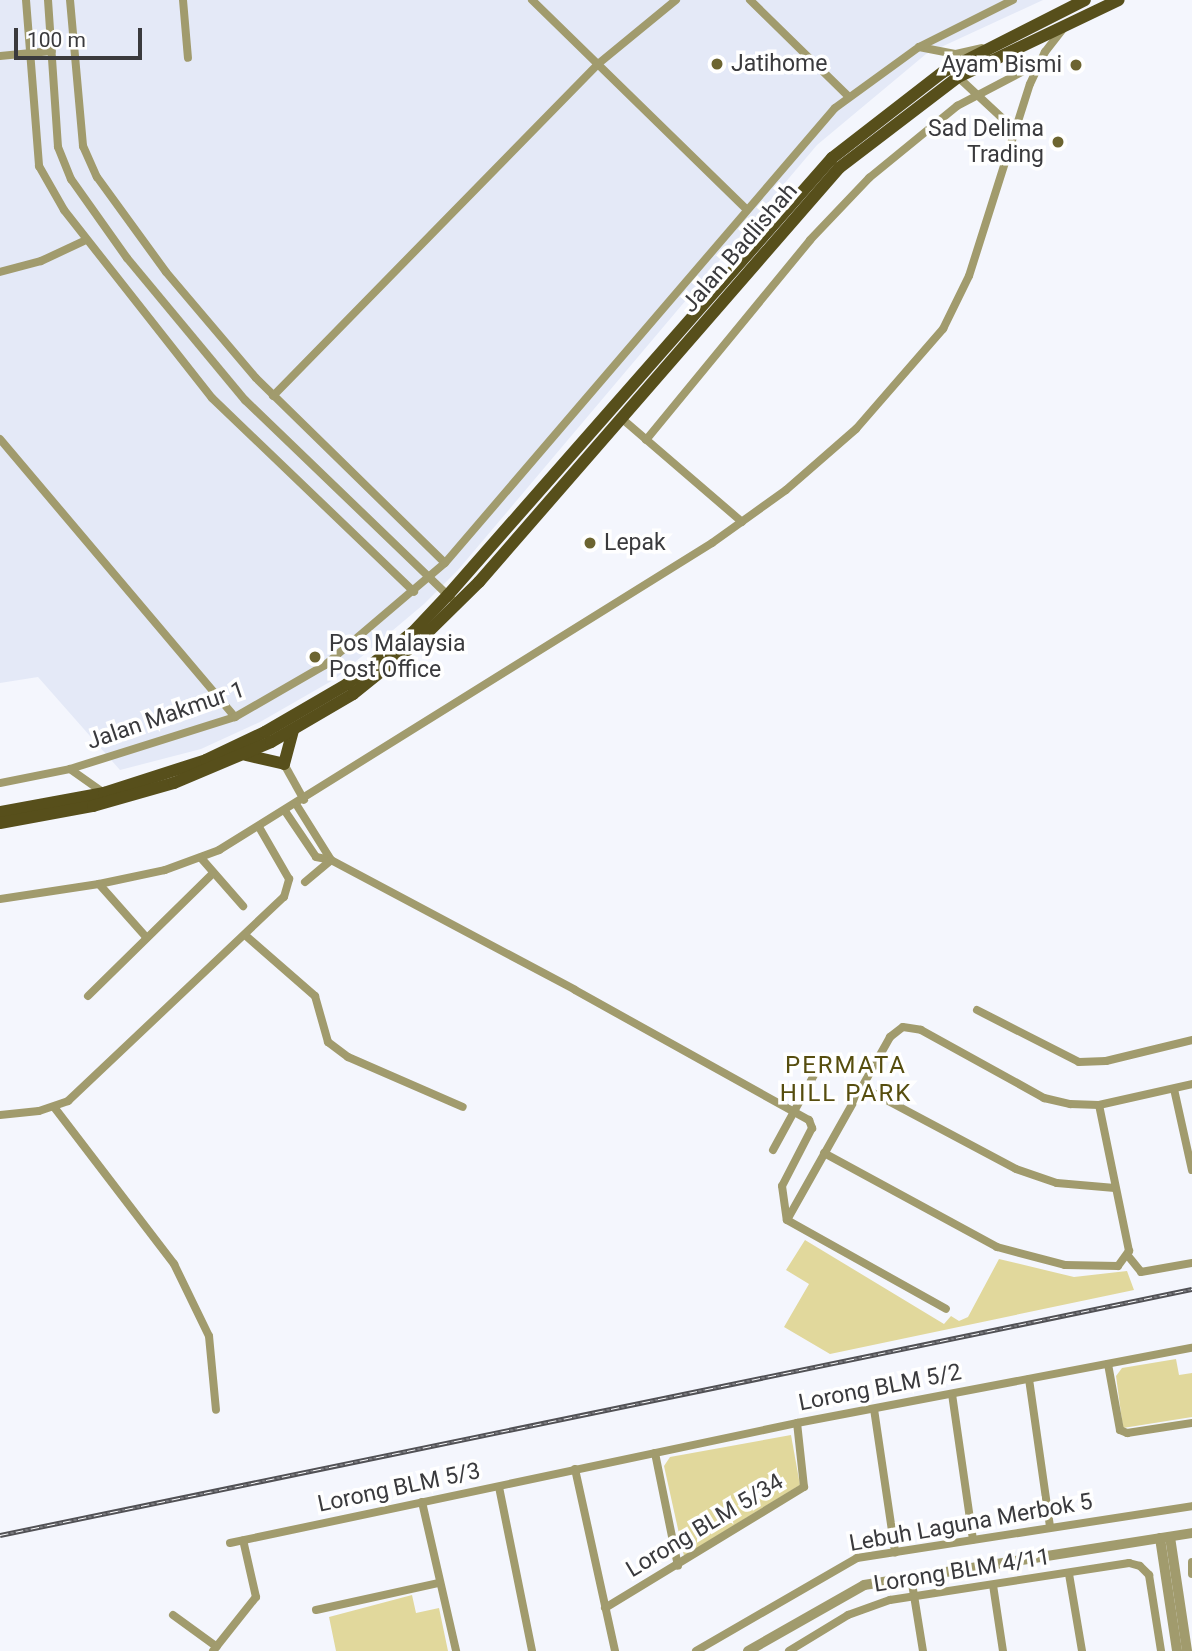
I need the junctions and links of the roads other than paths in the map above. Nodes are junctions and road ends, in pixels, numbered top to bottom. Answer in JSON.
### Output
{"nodes":[{"id":1,"x":26,"y":0,"type":"edge"},
{"id":2,"x":48,"y":0,"type":"edge"},
{"id":3,"x":70,"y":0,"type":"edge"},
{"id":4,"x":183,"y":0,"type":"edge"},
{"id":5,"x":532,"y":0,"type":"edge"},
{"id":6,"x":676,"y":0,"type":"edge"},
{"id":7,"x":750,"y":0,"type":"edge"},
{"id":8,"x":1013,"y":0,"type":"edge"},
{"id":9,"x":1085,"y":0,"type":"edge"},
{"id":10,"x":1119,"y":0,"type":"edge"},
{"id":11,"x":1069,"y":22,"type":"junction"},
{"id":12,"x":919,"y":47,"type":"junction"},
{"id":13,"x":985,"y":48,"type":"junction"},
{"id":14,"x":52,"y":51,"type":"junction"},
{"id":15,"x":30,"y":52,"type":"junction"},
{"id":16,"x":0,"y":56,"type":"edge"},
{"id":17,"x":188,"y":58,"type":"dead end"},
{"id":18,"x":1039,"y":63,"type":"junction"},
{"id":19,"x":598,"y":64,"type":"junction"},
{"id":20,"x":958,"y":77,"type":"junction"},
{"id":21,"x":980,"y":94,"type":"junction"},
{"id":22,"x":848,"y":96,"type":"junction"},
{"id":23,"x":1014,"y":129,"type":"junction"},
{"id":24,"x":745,"y":208,"type":"junction"},
{"id":25,"x":84,"y":241,"type":"junction"},
{"id":26,"x":0,"y":272,"type":"edge"},
{"id":27,"x":273,"y":396,"type":"junction"},
{"id":28,"x":610,"y":408,"type":"junction"},
{"id":29,"x":621,"y":418,"type":"junction"},
{"id":30,"x":0,"y":439,"type":"edge"},
{"id":31,"x":646,"y":440,"type":"junction"},
{"id":32,"x":742,"y":522,"type":"junction"},
{"id":33,"x":445,"y":564,"type":"junction"},
{"id":34,"x":430,"y":578,"type":"junction"},
{"id":35,"x":414,"y":592,"type":"junction"},
{"id":36,"x":448,"y":595,"type":"junction"},
{"id":37,"x":458,"y":605,"type":"junction"},
{"id":38,"x":235,"y":717,"type":"junction"},
{"id":39,"x":293,"y":730,"type":"junction"},
{"id":40,"x":246,"y":755,"type":"junction"},
{"id":41,"x":284,"y":764,"type":"junction"},
{"id":42,"x":70,"y":769,"type":"junction"},
{"id":43,"x":2,"y":783,"type":"edge"},
{"id":44,"x":104,"y":793,"type":"junction"},
{"id":45,"x":0,"y":795,"type":"edge"},
{"id":46,"x":300,"y":802,"type":"junction"},
{"id":47,"x":285,"y":811,"type":"junction"},
{"id":48,"x":0,"y":812,"type":"edge"},
{"id":49,"x":0,"y":822,"type":"edge"},
{"id":50,"x":259,"y":827,"type":"junction"},
{"id":51,"x":201,"y":858,"type":"junction"},
{"id":52,"x":331,"y":860,"type":"junction"},
{"id":53,"x":212,"y":874,"type":"junction"},
{"id":54,"x":305,"y":882,"type":"dead end"},
{"id":55,"x":99,"y":884,"type":"junction"},
{"id":56,"x":0,"y":898,"type":"edge"},
{"id":57,"x":243,"y":906,"type":"dead end"},
{"id":58,"x":245,"y":935,"type":"junction"},
{"id":59,"x":147,"y":938,"type":"junction"},
{"id":60,"x":88,"y":996,"type":"dead end"},
{"id":61,"x":977,"y":1010,"type":"dead end"},
{"id":62,"x":1192,"y":1040,"type":"edge"},
{"id":63,"x":814,"y":1075,"type":"dead end"},
{"id":64,"x":1192,"y":1084,"type":"edge"},
{"id":65,"x":862,"y":1087,"type":"junction"},
{"id":66,"x":1174,"y":1089,"type":"junction"},
{"id":67,"x":1098,"y":1105,"type":"junction"},
{"id":68,"x":54,"y":1107,"type":"junction"},
{"id":69,"x":463,"y":1107,"type":"dead end"},
{"id":70,"x":794,"y":1111,"type":"junction"},
{"id":71,"x":0,"y":1115,"type":"edge"},
{"id":72,"x":773,"y":1150,"type":"dead end"},
{"id":73,"x":824,"y":1153,"type":"junction"},
{"id":74,"x":1192,"y":1170,"type":"edge"},
{"id":75,"x":1115,"y":1188,"type":"junction"},
{"id":76,"x":787,"y":1220,"type":"junction"},
{"id":77,"x":1129,"y":1257,"type":"junction"},
{"id":78,"x":1192,"y":1263,"type":"edge"},
{"id":79,"x":946,"y":1309,"type":"dead end"},
{"id":80,"x":1192,"y":1348,"type":"edge"},
{"id":81,"x":1108,"y":1364,"type":"junction"},
{"id":82,"x":1029,"y":1379,"type":"junction"},
{"id":83,"x":952,"y":1394,"type":"junction"},
{"id":84,"x":874,"y":1409,"type":"junction"},
{"id":85,"x":216,"y":1410,"type":"dead end"},
{"id":86,"x":797,"y":1423,"type":"junction"},
{"id":87,"x":1192,"y":1423,"type":"edge"},
{"id":88,"x":655,"y":1453,"type":"junction"},
{"id":89,"x":575,"y":1469,"type":"junction"},
{"id":90,"x":499,"y":1487,"type":"junction"},
{"id":91,"x":422,"y":1503,"type":"junction"},
{"id":92,"x":1192,"y":1506,"type":"edge"},
{"id":93,"x":1050,"y":1527,"type":"junction"},
{"id":94,"x":1192,"y":1534,"type":"edge"},
{"id":95,"x":1165,"y":1538,"type":"junction"},
{"id":96,"x":973,"y":1539,"type":"junction"},
{"id":97,"x":243,"y":1540,"type":"junction"},
{"id":98,"x":230,"y":1543,"type":"dead end"},
{"id":99,"x":895,"y":1552,"type":"junction"},
{"id":100,"x":1192,"y":1562,"type":"edge"},
{"id":101,"x":678,"y":1566,"type":"junction"},
{"id":102,"x":1069,"y":1574,"type":"junction"},
{"id":103,"x":1192,"y":1574,"type":"edge"},
{"id":104,"x":911,"y":1577,"type":"junction"},
{"id":105,"x":439,"y":1583,"type":"junction"},
{"id":106,"x":993,"y":1585,"type":"junction"},
{"id":107,"x":914,"y":1596,"type":"junction"},
{"id":108,"x":605,"y":1608,"type":"junction"},
{"id":109,"x":316,"y":1610,"type":"dead end"},
{"id":110,"x":173,"y":1615,"type":"dead end"},
{"id":111,"x":215,"y":1649,"type":"edge"},
{"id":112,"x":456,"y":1651,"type":"edge"},
{"id":113,"x":532,"y":1651,"type":"edge"},
{"id":114,"x":615,"y":1651,"type":"edge"},
{"id":115,"x":696,"y":1651,"type":"edge"},
{"id":116,"x":748,"y":1651,"type":"edge"},
{"id":117,"x":789,"y":1651,"type":"edge"},
{"id":118,"x":923,"y":1651,"type":"edge"},
{"id":119,"x":1003,"y":1651,"type":"edge"},
{"id":120,"x":1082,"y":1651,"type":"edge"},
{"id":121,"x":1161,"y":1651,"type":"edge"},
{"id":122,"x":1177,"y":1651,"type":"edge"},
{"id":123,"x":1187,"y":1651,"type":"edge"}],
"edges":[{"from":1,"to":15,"type":"street"},
{"from":2,"to":14,"type":"street"},
{"from":3,"to":27,"type":"street"},
{"from":4,"to":17,"type":"street"},
{"from":5,"to":19,"type":"street"},
{"from":6,"to":19,"type":"street"},
{"from":7,"to":22,"type":"street"},
{"from":8,"to":12,"type":"street","name":"Jalan Makmur 1"},
{"from":9,"to":13,"type":"main road","name":"Jalan Badlishah"},
{"from":10,"to":11,"type":"main road","name":"Jalan Badlishah"},
{"from":11,"to":18,"type":"street"},
{"from":11,"to":20,"type":"main road","name":"Jalan Badlishah"},
{"from":12,"to":13,"type":"street"},
{"from":12,"to":22,"type":"street","name":"Jalan Makmur 1"},
{"from":13,"to":28,"type":"main road","name":"Jalan Badlishah"},
{"from":14,"to":15,"type":"street"},
{"from":14,"to":34,"type":"street"},
{"from":15,"to":16,"type":"street"},
{"from":15,"to":25,"type":"street"},
{"from":18,"to":21,"type":"street"},
{"from":18,"to":23,"type":"street"},
{"from":19,"to":24,"type":"street"},
{"from":19,"to":27,"type":"street"},
{"from":20,"to":21,"type":"street"},
{"from":20,"to":29,"type":"main road","name":"Jalan Badlishah"},
{"from":21,"to":23,"type":"street"},
{"from":21,"to":31,"type":"street"},
{"from":22,"to":24,"type":"street","name":"Jalan Makmur 1"},
{"from":23,"to":32,"type":"street"},
{"from":24,"to":33,"type":"street","name":"Jalan Makmur 1"},
{"from":25,"to":26,"type":"street"},
{"from":25,"to":35,"type":"street"},
{"from":27,"to":33,"type":"street"},
{"from":28,"to":29,"type":"street"},
{"from":28,"to":36,"type":"main road","name":"Jalan Badlishah"},
{"from":29,"to":31,"type":"street"},
{"from":29,"to":37,"type":"main road","name":"Jalan Badlishah"},
{"from":30,"to":38,"type":"street"},
{"from":31,"to":32,"type":"street"},
{"from":32,"to":46,"type":"street"},
{"from":33,"to":34,"type":"street","name":"Jalan Makmur 1"},
{"from":34,"to":35,"type":"street","name":"Jalan Makmur 1"},
{"from":34,"to":36,"type":"street"},
{"from":35,"to":38,"type":"street","name":"Jalan Makmur 1"},
{"from":36,"to":37,"type":"street"},
{"from":36,"to":44,"type":"main road","name":"Jalan Badlishah"},
{"from":37,"to":39,"type":"main road","name":"Jalan Badlishah"},
{"from":38,"to":42,"type":"street","name":"Jalan Makmur 1"},
{"from":39,"to":40,"type":"main road","name":"Jalan Badlishah"},
{"from":39,"to":41,"type":"main road"},
{"from":40,"to":41,"type":"main road"},
{"from":40,"to":49,"type":"main road","name":"Jalan Badlishah"},
{"from":41,"to":46,"type":"street"},
{"from":42,"to":43,"type":"street","name":"Jalan Makmur 1"},
{"from":42,"to":44,"type":"street"},
{"from":43,"to":45,"type":"street"},
{"from":44,"to":48,"type":"main road","name":"Jalan Badlishah"},
{"from":46,"to":47,"type":"street"},
{"from":46,"to":52,"type":"street"},
{"from":47,"to":50,"type":"street"},
{"from":47,"to":52,"type":"street"},
{"from":50,"to":51,"type":"street"},
{"from":50,"to":58,"type":"street"},
{"from":51,"to":53,"type":"street"},
{"from":51,"to":55,"type":"street"},
{"from":52,"to":54,"type":"street"},
{"from":52,"to":70,"type":"street"},
{"from":53,"to":57,"type":"street"},
{"from":53,"to":59,"type":"street"},
{"from":55,"to":56,"type":"street"},
{"from":55,"to":59,"type":"street"},
{"from":58,"to":68,"type":"street"},
{"from":58,"to":69,"type":"street"},
{"from":59,"to":60,"type":"street"},
{"from":61,"to":62,"type":"street"},
{"from":63,"to":70,"type":"street"},
{"from":64,"to":66,"type":"street"},
{"from":65,"to":67,"type":"street"},
{"from":65,"to":73,"type":"street"},
{"from":65,"to":75,"type":"street"},
{"from":66,"to":67,"type":"street"},
{"from":66,"to":74,"type":"street"},
{"from":67,"to":75,"type":"street"},
{"from":68,"to":71,"type":"street"},
{"from":68,"to":85,"type":"street"},
{"from":70,"to":72,"type":"street"},
{"from":70,"to":76,"type":"street"},
{"from":73,"to":76,"type":"street"},
{"from":73,"to":77,"type":"street"},
{"from":75,"to":77,"type":"street"},
{"from":76,"to":79,"type":"street"},
{"from":77,"to":78,"type":"street"},
{"from":80,"to":81,"type":"street","name":"Lorong BLM 5/2"},
{"from":81,"to":82,"type":"street","name":"Lorong BLM 5/2"},
{"from":81,"to":87,"type":"street"},
{"from":82,"to":83,"type":"street","name":"Lorong BLM 5/2"},
{"from":82,"to":93,"type":"street"},
{"from":83,"to":84,"type":"street","name":"Lorong BLM 5/2"},
{"from":83,"to":96,"type":"street"},
{"from":84,"to":86,"type":"street","name":"Lorong BLM 5/2"},
{"from":84,"to":99,"type":"street"},
{"from":86,"to":88,"type":"street","name":"Lorong BLM 5/2"},
{"from":86,"to":101,"type":"street","name":"Lorong BLM 5/34"},
{"from":88,"to":89,"type":"street","name":"Lorong BLM 5/2"},
{"from":88,"to":101,"type":"street"},
{"from":89,"to":90,"type":"street","name":"Lorong BLM 5/3"},
{"from":89,"to":108,"type":"street"},
{"from":90,"to":91,"type":"street","name":"Lorong BLM 5/3"},
{"from":90,"to":113,"type":"street"},
{"from":91,"to":97,"type":"street","name":"Lorong BLM 5/3"},
{"from":91,"to":105,"type":"street"},
{"from":92,"to":93,"type":"street","name":"Lebuh Laguna Merbok 5"},
{"from":93,"to":96,"type":"street","name":"Lebuh Laguna Merbok 5"},
{"from":94,"to":95,"type":"street","name":"Lebuh Laguna Merbok 5"},
{"from":95,"to":104,"type":"street","name":"Lebuh Laguna Merbok 5"},
{"from":95,"to":122,"type":"street"},
{"from":95,"to":123,"type":"street"},
{"from":96,"to":99,"type":"street","name":"Lebuh Laguna Merbok 5"},
{"from":97,"to":98,"type":"street","name":"Lorong BLM 5/3"},
{"from":97,"to":111,"type":"street"},
{"from":99,"to":115,"type":"street","name":"Lebuh Laguna Merbok 5"},
{"from":100,"to":103,"type":"street"},
{"from":101,"to":108,"type":"street","name":"Lorong BLM 5/34"},
{"from":102,"to":106,"type":"street","name":"Lorong BLM 4/11"},
{"from":102,"to":120,"type":"street"},
{"from":102,"to":121,"type":"street","name":"Lorong BLM 4/11"},
{"from":104,"to":107,"type":"street"},
{"from":104,"to":116,"type":"street","name":"Lebuh Laguna Merbok 5"},
{"from":105,"to":109,"type":"street"},
{"from":105,"to":112,"type":"street"},
{"from":106,"to":107,"type":"street","name":"Lorong BLM 4/11"},
{"from":106,"to":119,"type":"street"},
{"from":107,"to":117,"type":"street","name":"Lorong BLM 4/11"},
{"from":107,"to":118,"type":"street"},
{"from":108,"to":114,"type":"street"},
{"from":110,"to":111,"type":"street"}]}
